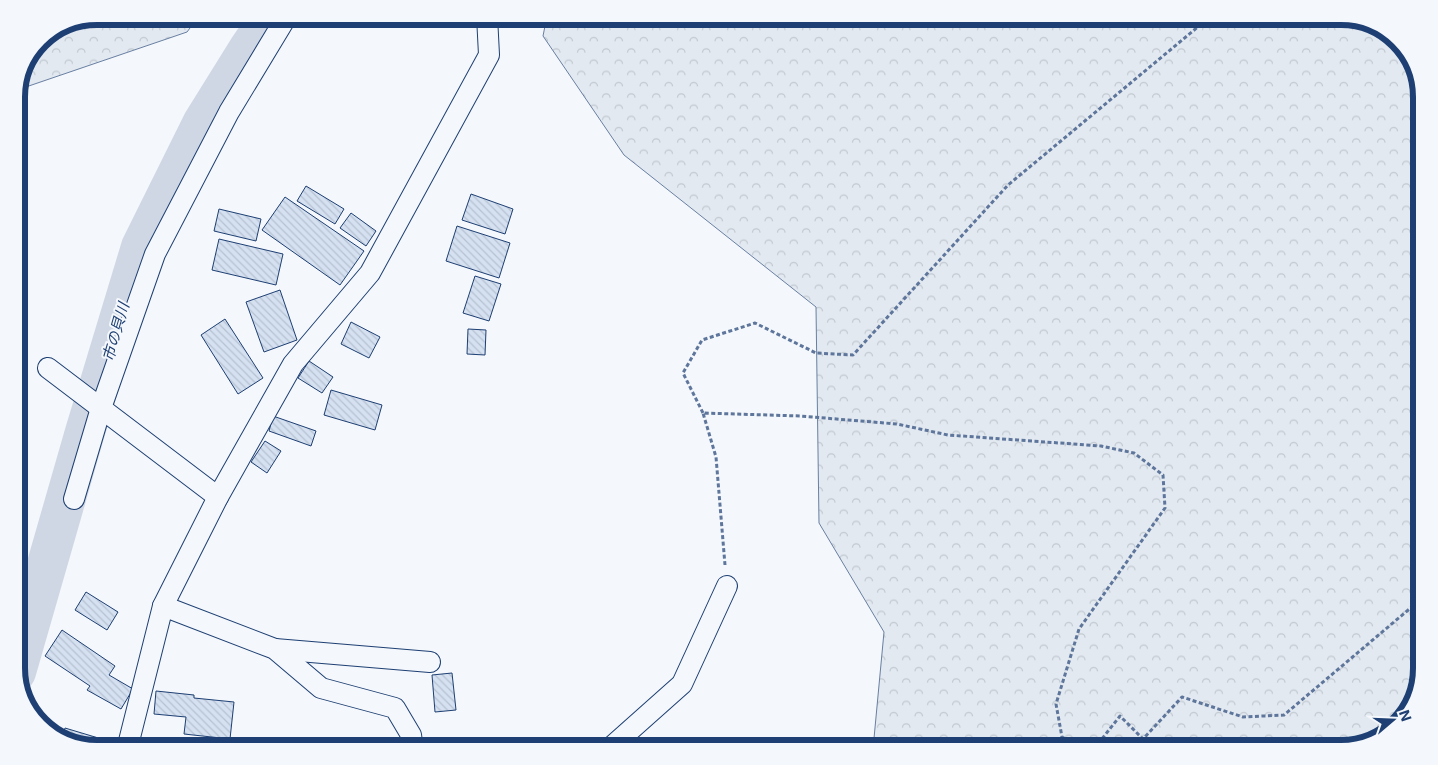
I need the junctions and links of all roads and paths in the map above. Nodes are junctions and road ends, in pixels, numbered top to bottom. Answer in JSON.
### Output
{"nodes":[{"id":1,"x":282,"y":25,"type":"edge"},
{"id":2,"x":487,"y":25,"type":"edge"},
{"id":3,"x":1200,"y":25,"type":"edge"},
{"id":4,"x":48,"y":368,"type":"dead end"},
{"id":5,"x":100,"y":407,"type":"junction"},
{"id":6,"x":702,"y":413,"type":"junction"},
{"id":7,"x":218,"y":497,"type":"junction"},
{"id":8,"x":74,"y":499,"type":"dead end"},
{"id":9,"x":727,"y":586,"type":"joint"},
{"id":10,"x":163,"y":606,"type":"junction"},
{"id":11,"x":1413,"y":606,"type":"edge"},
{"id":12,"x":276,"y":649,"type":"junction"},
{"id":13,"x":430,"y":662,"type":"dead end"},
{"id":14,"x":129,"y":740,"type":"edge"},
{"id":15,"x":412,"y":740,"type":"edge"},
{"id":16,"x":618,"y":740,"type":"edge"},
{"id":17,"x":1067,"y":740,"type":"edge"},
{"id":18,"x":1101,"y":740,"type":"edge"}],
"edges":[{"from":1,"to":5,"type":"street"},
{"from":2,"to":7,"type":"street"},
{"from":3,"to":6,"type":"path"},
{"from":4,"to":5,"type":"street"},
{"from":5,"to":7,"type":"street"},
{"from":5,"to":8,"type":"street"},
{"from":6,"to":9,"type":"path"},
{"from":6,"to":17,"type":"path"},
{"from":7,"to":10,"type":"street"},
{"from":9,"to":16,"type":"street"},
{"from":10,"to":12,"type":"street"},
{"from":10,"to":14,"type":"street"},
{"from":11,"to":18,"type":"path"},
{"from":12,"to":13,"type":"street"},
{"from":12,"to":15,"type":"street"}]}
